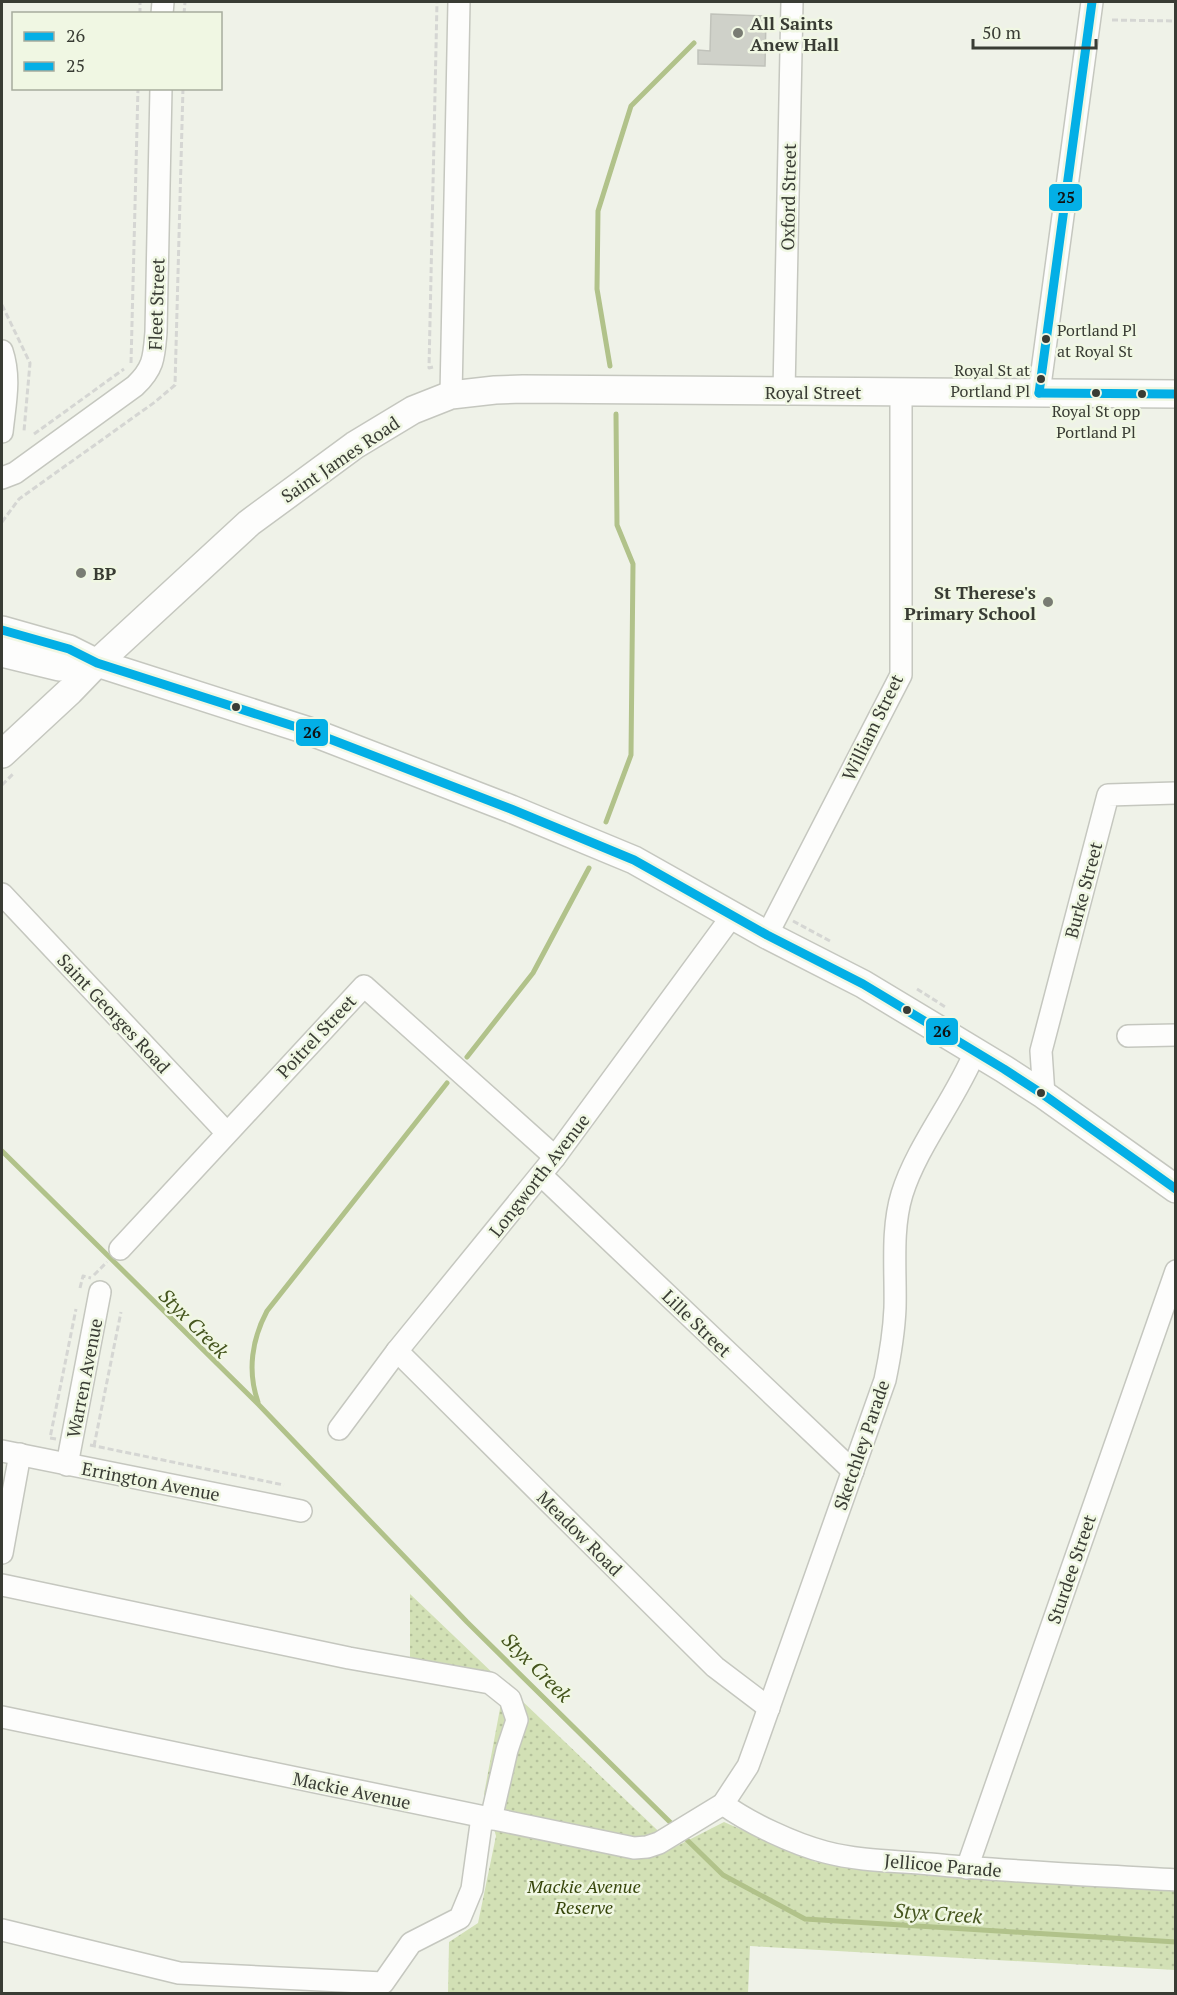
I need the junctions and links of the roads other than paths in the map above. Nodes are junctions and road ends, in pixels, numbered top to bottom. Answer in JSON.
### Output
{"nodes":[{"id":1,"x":459,"y":2,"type":"edge"},
{"id":2,"x":792,"y":2,"type":"edge"},
{"id":3,"x":1092,"y":2,"type":"edge"},
{"id":4,"x":161,"y":90,"type":"edge"},
{"id":5,"x":2,"y":351,"type":"edge"},
{"id":6,"x":784,"y":392,"type":"junction"},
{"id":7,"x":901,"y":393,"type":"junction"},
{"id":8,"x":1039,"y":393,"type":"junction"},
{"id":9,"x":1176,"y":394,"type":"edge"},
{"id":10,"x":451,"y":395,"type":"junction"},
{"id":11,"x":2,"y":432,"type":"edge"},
{"id":12,"x":2,"y":478,"type":"edge"},
{"id":13,"x":2,"y":630,"type":"edge"},
{"id":14,"x":2,"y":653,"type":"edge"},
{"id":15,"x":97,"y":663,"type":"junction"},
{"id":16,"x":2,"y":754,"type":"edge"},
{"id":17,"x":1176,"y":793,"type":"edge"},
{"id":18,"x":2,"y":894,"type":"edge"},
{"id":19,"x":732,"y":916,"type":"junction"},
{"id":20,"x":767,"y":935,"type":"junction"},
{"id":21,"x":1176,"y":1035,"type":"edge"},
{"id":22,"x":1128,"y":1036,"type":"dead end"},
{"id":23,"x":1041,"y":1051,"type":"junction"},
{"id":24,"x":975,"y":1052,"type":"junction"},
{"id":25,"x":1010,"y":1073,"type":"junction"},
{"id":26,"x":1044,"y":1095,"type":"junction"},
{"id":27,"x":226,"y":1132,"type":"junction"},
{"id":28,"x":555,"y":1157,"type":"junction"},
{"id":29,"x":541,"y":1175,"type":"junction"},
{"id":30,"x":1176,"y":1189,"type":"edge"},
{"id":31,"x":120,"y":1249,"type":"road end"},
{"id":32,"x":1176,"y":1271,"type":"edge"},
{"id":33,"x":96,"y":1285,"type":"road end"},
{"id":34,"x":397,"y":1351,"type":"junction"},
{"id":35,"x":339,"y":1429,"type":"dead end"},
{"id":36,"x":11,"y":1452,"type":"edge"},
{"id":37,"x":67,"y":1465,"type":"junction"},
{"id":38,"x":853,"y":1471,"type":"junction"},
{"id":39,"x":302,"y":1511,"type":"dead end"},
{"id":40,"x":2,"y":1553,"type":"edge"},
{"id":41,"x":2,"y":1585,"type":"edge"},
{"id":42,"x":769,"y":1708,"type":"junction"},
{"id":43,"x":2,"y":1717,"type":"edge"},
{"id":44,"x":723,"y":1804,"type":"junction"},
{"id":45,"x":487,"y":1818,"type":"junction"},
{"id":46,"x":697,"y":1821,"type":"joint"},
{"id":47,"x":967,"y":1868,"type":"junction"},
{"id":48,"x":1176,"y":1880,"type":"edge"},
{"id":49,"x":2,"y":1930,"type":"edge"}],
"edges":[{"from":1,"to":10,"type":"street"},
{"from":2,"to":6,"type":"street","name":"Oxford Street"},
{"from":3,"to":8,"type":"street"},
{"from":4,"to":12,"type":"street","name":"Fleet Street"},
{"from":5,"to":11,"type":"street"},
{"from":6,"to":7,"type":"main road","name":"Royal Street"},
{"from":6,"to":10,"type":"main road","name":"Royal Street"},
{"from":7,"to":8,"type":"main road","name":"Royal Street"},
{"from":7,"to":20,"type":"street","name":"William Street"},
{"from":8,"to":9,"type":"main road","name":"Royal Street"},
{"from":10,"to":15,"type":"main road","name":"Saint James Road"},
{"from":13,"to":15,"type":"main road"},
{"from":14,"to":15,"type":"main road"},
{"from":15,"to":16,"type":"main road","name":"Saint James Road"},
{"from":15,"to":19,"type":"main road"},
{"from":17,"to":23,"type":"street","name":"Burke Street"},
{"from":18,"to":27,"type":"street","name":"Saint Georges Road"},
{"from":19,"to":20,"type":"main road"},
{"from":19,"to":28,"type":"street","name":"Longworth Avenue"},
{"from":20,"to":24,"type":"main road"},
{"from":21,"to":22,"type":"street"},
{"from":23,"to":25,"type":"street"},
{"from":23,"to":26,"type":"street","name":"Burke Street"},
{"from":24,"to":25,"type":"main road"},
{"from":24,"to":38,"type":"street","name":"Sketchley Parade"},
{"from":25,"to":26,"type":"main road"},
{"from":26,"to":30,"type":"main road"},
{"from":27,"to":28,"type":"street","name":"Poitrel Street"},
{"from":27,"to":31,"type":"street","name":"Poitrel Street"},
{"from":28,"to":29,"type":"street","name":"Longworth Avenue"},
{"from":29,"to":34,"type":"street","name":"Longworth Avenue"},
{"from":29,"to":38,"type":"street","name":"Lille Street"},
{"from":32,"to":47,"type":"street","name":"Sturdee Street"},
{"from":33,"to":37,"type":"street","name":"Warren Avenue"},
{"from":34,"to":35,"type":"street","name":"Longworth Avenue"},
{"from":34,"to":42,"type":"street","name":"Meadow Road"},
{"from":36,"to":37,"type":"street","name":"Errington Avenue"},
{"from":36,"to":40,"type":"street"},
{"from":37,"to":39,"type":"street","name":"Errington Avenue"},
{"from":38,"to":42,"type":"street","name":"Sketchley Parade"},
{"from":41,"to":45,"type":"street"},
{"from":42,"to":44,"type":"street","name":"Sketchley Parade"},
{"from":43,"to":45,"type":"street","name":"Mackie Avenue"},
{"from":44,"to":46,"type":"street","name":"Sketchley Parade"},
{"from":44,"to":47,"type":"street","name":"Jellicoe Parade"},
{"from":45,"to":46,"type":"street","name":"Mackie Avenue"},
{"from":45,"to":49,"type":"street"},
{"from":47,"to":48,"type":"street","name":"Jellicoe Parade"}]}
